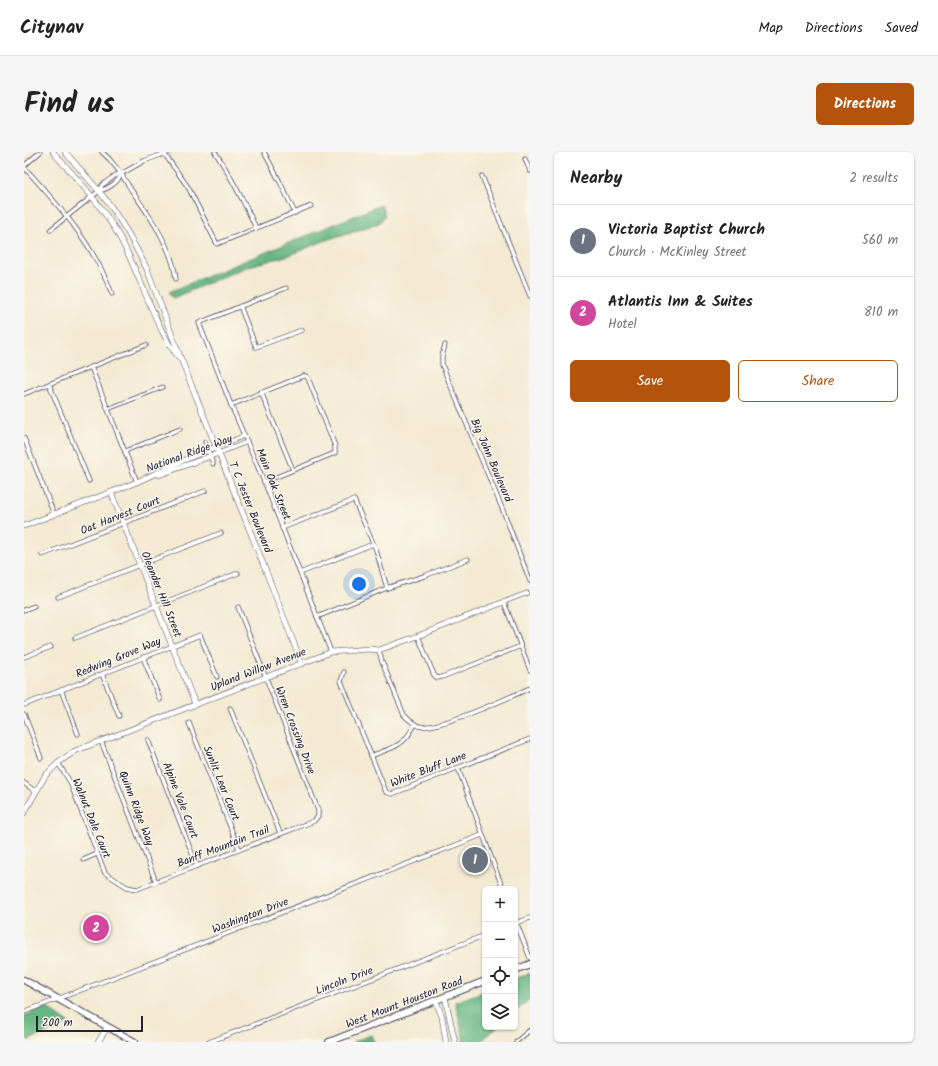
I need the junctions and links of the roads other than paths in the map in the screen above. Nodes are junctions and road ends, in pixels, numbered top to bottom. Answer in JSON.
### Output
{"nodes":[{"id":1,"x":40,"y":152,"type":"edge"},
{"id":2,"x":53,"y":152,"type":"edge"},
{"id":3,"x":65,"y":152,"type":"edge"},
{"id":4,"x":102,"y":152,"type":"edge"},
{"id":5,"x":215,"y":152,"type":"edge"},
{"id":6,"x":264,"y":152,"type":"edge"},
{"id":7,"x":165,"y":153,"type":"edge"},
{"id":8,"x":525,"y":159,"type":"dead end"},
{"id":9,"x":24,"y":166,"type":"edge"},
{"id":10,"x":530,"y":171,"type":"edge"},
{"id":11,"x":121,"y":174,"type":"junction"},
{"id":12,"x":482,"y":176,"type":"dead end"},
{"id":13,"x":99,"y":191,"type":"junction"},
{"id":14,"x":92,"y":196,"type":"junction"},
{"id":15,"x":312,"y":206,"type":"dead end"},
{"id":16,"x":295,"y":213,"type":"junction"},
{"id":17,"x":67,"y":216,"type":"junction"},
{"id":18,"x":256,"y":228,"type":"junction"},
{"id":19,"x":50,"y":230,"type":"dead end"},
{"id":20,"x":176,"y":279,"type":"dead end"},
{"id":21,"x":286,"y":288,"type":"dead end"},
{"id":22,"x":112,"y":294,"type":"dead end"},
{"id":23,"x":530,"y":296,"type":"edge"},
{"id":24,"x":160,"y":303,"type":"junction"},
{"id":25,"x":151,"y":306,"type":"junction"},
{"id":26,"x":240,"y":306,"type":"junction"},
{"id":27,"x":302,"y":330,"type":"dead end"},
{"id":28,"x":146,"y":345,"type":"dead end"},
{"id":29,"x":445,"y":345,"type":"dead end"},
{"id":30,"x":181,"y":359,"type":"junction"},
{"id":31,"x":91,"y":367,"type":"junction"},
{"id":32,"x":49,"y":384,"type":"junction"},
{"id":33,"x":163,"y":387,"type":"dead end"},
{"id":34,"x":261,"y":392,"type":"junction"},
{"id":35,"x":24,"y":394,"type":"edge"},
{"id":36,"x":231,"y":405,"type":"junction"},
{"id":37,"x":108,"y":409,"type":"junction"},
{"id":38,"x":180,"y":429,"type":"dead end"},
{"id":39,"x":244,"y":436,"type":"junction"},
{"id":40,"x":24,"y":438,"type":"edge"},
{"id":41,"x":205,"y":442,"type":"dead end"},
{"id":42,"x":247,"y":442,"type":"junction"},
{"id":43,"x":216,"y":447,"type":"junction"},
{"id":44,"x":208,"y":450,"type":"junction"},
{"id":45,"x":125,"y":451,"type":"junction"},
{"id":46,"x":219,"y":453,"type":"junction"},
{"id":47,"x":210,"y":456,"type":"junction"},
{"id":48,"x":213,"y":464,"type":"dead end"},
{"id":49,"x":293,"y":470,"type":"junction"},
{"id":50,"x":89,"y":481,"type":"dead end"},
{"id":51,"x":137,"y":482,"type":"junction"},
{"id":52,"x":264,"y":482,"type":"junction"},
{"id":53,"x":205,"y":491,"type":"dead end"},
{"id":54,"x":111,"y":492,"type":"junction"},
{"id":55,"x":54,"y":514,"type":"junction"},
{"id":56,"x":123,"y":523,"type":"junction"},
{"id":57,"x":24,"y":526,"type":"edge"},
{"id":58,"x":282,"y":528,"type":"junction"},
{"id":59,"x":221,"y":533,"type":"dead end"},
{"id":60,"x":373,"y":544,"type":"junction"},
{"id":61,"x":42,"y":555,"type":"dead end"},
{"id":62,"x":468,"y":559,"type":"dead end"},
{"id":63,"x":140,"y":564,"type":"junction"},
{"id":64,"x":238,"y":573,"type":"dead end"},
{"id":65,"x":300,"y":573,"type":"junction"},
{"id":66,"x":530,"y":581,"type":"edge"},
{"id":67,"x":387,"y":588,"type":"junction"},
{"id":68,"x":527,"y":593,"type":"dead end"},
{"id":69,"x":58,"y":596,"type":"dead end"},
{"id":70,"x":504,"y":602,"type":"junction"},
{"id":71,"x":156,"y":605,"type":"junction"},
{"id":72,"x":34,"y":606,"type":"dead end"},
{"id":73,"x":238,"y":607,"type":"dead end"},
{"id":74,"x":24,"y":610,"type":"edge"},
{"id":75,"x":317,"y":617,"type":"junction"},
{"id":76,"x":418,"y":636,"type":"junction"},
{"id":77,"x":75,"y":638,"type":"dead end"},
{"id":78,"x":172,"y":646,"type":"junction"},
{"id":79,"x":521,"y":646,"type":"junction"},
{"id":80,"x":52,"y":647,"type":"dead end"},
{"id":81,"x":379,"y":650,"type":"junction"},
{"id":82,"x":330,"y":652,"type":"junction"},
{"id":83,"x":143,"y":657,"type":"junction"},
{"id":84,"x":24,"y":658,"type":"edge"},
{"id":85,"x":302,"y":664,"type":"junction"},
{"id":86,"x":530,"y":670,"type":"edge"},
{"id":87,"x":344,"y":672,"type":"dead end"},
{"id":88,"x":102,"y":674,"type":"junction"},
{"id":89,"x":217,"y":677,"type":"dead end"},
{"id":90,"x":266,"y":678,"type":"junction"},
{"id":91,"x":530,"y":688,"type":"edge"},
{"id":92,"x":61,"y":690,"type":"junction"},
{"id":93,"x":160,"y":700,"type":"dead end"},
{"id":94,"x":196,"y":704,"type":"junction"},
{"id":95,"x":24,"y":705,"type":"edge"},
{"id":96,"x":230,"y":708,"type":"dead end"},
{"id":97,"x":24,"y":714,"type":"edge"},
{"id":98,"x":119,"y":716,"type":"dead end"},
{"id":99,"x":189,"y":723,"type":"dead end"},
{"id":100,"x":415,"y":724,"type":"junction"},
{"id":101,"x":78,"y":734,"type":"dead end"},
{"id":102,"x":530,"y":739,"type":"edge"},
{"id":103,"x":148,"y":740,"type":"dead end"},
{"id":104,"x":101,"y":741,"type":"junction"},
{"id":105,"x":371,"y":756,"type":"junction"},
{"id":106,"x":41,"y":758,"type":"dead end"},
{"id":107,"x":58,"y":763,"type":"junction"},
{"id":108,"x":458,"y":768,"type":"junction"},
{"id":109,"x":24,"y":783,"type":"edge"},
{"id":110,"x":36,"y":792,"type":"junction"},
{"id":111,"x":24,"y":813,"type":"edge"},
{"id":112,"x":318,"y":816,"type":"joint"},
{"id":113,"x":280,"y":834,"type":"junction"},
{"id":114,"x":482,"y":835,"type":"junction"},
{"id":115,"x":239,"y":849,"type":"junction"},
{"id":116,"x":97,"y":854,"type":"junction"},
{"id":117,"x":83,"y":860,"type":"dead end"},
{"id":118,"x":197,"y":866,"type":"junction"},
{"id":119,"x":156,"y":882,"type":"junction"},
{"id":120,"x":502,"y":886,"type":"edge"},
{"id":121,"x":133,"y":889,"type":"joint"},
{"id":122,"x":530,"y":918,"type":"edge"},
{"id":123,"x":518,"y":921,"type":"edge"},
{"id":124,"x":518,"y":927,"type":"edge"},
{"id":125,"x":482,"y":936,"type":"edge"},
{"id":126,"x":530,"y":958,"type":"edge"},
{"id":127,"x":530,"y":964,"type":"edge"},
{"id":128,"x":518,"y":969,"type":"edge"},
{"id":129,"x":24,"y":980,"type":"edge"},
{"id":130,"x":482,"y":983,"type":"edge"},
{"id":131,"x":445,"y":997,"type":"junction"},
{"id":132,"x":58,"y":1000,"type":"junction"},
{"id":133,"x":436,"y":1001,"type":"junction"},
{"id":134,"x":24,"y":1012,"type":"edge"},
{"id":135,"x":107,"y":1028,"type":"junction"},
{"id":136,"x":530,"y":1030,"type":"edge"},
{"id":137,"x":98,"y":1042,"type":"edge"},
{"id":138,"x":135,"y":1042,"type":"edge"},
{"id":139,"x":210,"y":1042,"type":"edge"},
{"id":140,"x":329,"y":1042,"type":"edge"},
{"id":141,"x":446,"y":1042,"type":"edge"},
{"id":142,"x":455,"y":1042,"type":"edge"},
{"id":143,"x":516,"y":1042,"type":"edge"}],
"edges":[{"from":1,"to":9,"type":"street"},
{"from":2,"to":14,"type":"street","name":"T C Jester Boulevard"},
{"from":3,"to":13,"type":"street","name":"T C Jester Boulevard"},
{"from":4,"to":11,"type":"street"},
{"from":5,"to":18,"type":"street"},
{"from":6,"to":16,"type":"street"},
{"from":7,"to":11,"type":"street"},
{"from":7,"to":18,"type":"street"},
{"from":8,"to":10,"type":"street"},
{"from":9,"to":17,"type":"street"},
{"from":11,"to":13,"type":"street"},
{"from":11,"to":20,"type":"street"},
{"from":12,"to":23,"type":"street"},
{"from":13,"to":14,"type":"street"},
{"from":13,"to":24,"type":"street","name":"T C Jester Boulevard"},
{"from":14,"to":17,"type":"street"},
{"from":14,"to":25,"type":"street","name":"T C Jester Boulevard"},
{"from":15,"to":16,"type":"street"},
{"from":16,"to":18,"type":"street"},
{"from":17,"to":19,"type":"street"},
{"from":17,"to":22,"type":"street"},
{"from":21,"to":26,"type":"street"},
{"from":24,"to":25,"type":"street"},
{"from":24,"to":30,"type":"street","name":"T C Jester Boulevard"},
{"from":25,"to":30,"type":"street","name":"T C Jester Boulevard"},
{"from":26,"to":27,"type":"street"},
{"from":26,"to":36,"type":"street","name":"Main Oak Street"},
{"from":28,"to":31,"type":"street"},
{"from":29,"to":66,"type":"street","name":"Big John Boulevard"},
{"from":30,"to":43,"type":"street","name":"T C Jester Boulevard"},
{"from":31,"to":32,"type":"street"},
{"from":31,"to":37,"type":"street"},
{"from":32,"to":35,"type":"street"},
{"from":32,"to":50,"type":"street"},
{"from":33,"to":37,"type":"street"},
{"from":34,"to":36,"type":"street"},
{"from":34,"to":49,"type":"street"},
{"from":34,"to":49,"type":"street"},
{"from":36,"to":39,"type":"street","name":"Main Oak Street"},
{"from":37,"to":45,"type":"street"},
{"from":38,"to":45,"type":"street"},
{"from":39,"to":42,"type":"street","name":"Main Oak Street"},
{"from":39,"to":43,"type":"street","name":"National Ridge Way"},
{"from":40,"to":55,"type":"street"},
{"from":41,"to":44,"type":"street","name":"T C Jester Boulevard"},
{"from":42,"to":46,"type":"street","name":"National Ridge Way"},
{"from":42,"to":52,"type":"street","name":"Main Oak Street"},
{"from":43,"to":44,"type":"street","name":"National Ridge Way"},
{"from":43,"to":46,"type":"street","name":"T C Jester Boulevard"},
{"from":44,"to":47,"type":"street","name":"T C Jester Boulevard"},
{"from":44,"to":51,"type":"street","name":"National Ridge Way"},
{"from":45,"to":51,"type":"street"},
{"from":46,"to":47,"type":"street","name":"National Ridge Way"},
{"from":46,"to":85,"type":"street","name":"T C Jester Boulevard"},
{"from":47,"to":48,"type":"street","name":"T C Jester Boulevard"},
{"from":47,"to":51,"type":"street","name":"National Ridge Way"},
{"from":49,"to":52,"type":"street"},
{"from":51,"to":54,"type":"street","name":"National Ridge Way"},
{"from":52,"to":58,"type":"street","name":"Main Oak Street"},
{"from":53,"to":56,"type":"street","name":"Oat Harvest Court"},
{"from":54,"to":55,"type":"street","name":"National Ridge Way"},
{"from":54,"to":56,"type":"street","name":"Oleander Hill Street"},
{"from":55,"to":57,"type":"street","name":"National Ridge Way"},
{"from":56,"to":61,"type":"street","name":"Oat Harvest Court"},
{"from":56,"to":63,"type":"street","name":"Oleander Hill Street"},
{"from":58,"to":60,"type":"street"},
{"from":58,"to":65,"type":"street","name":"Main Oak Street"},
{"from":59,"to":63,"type":"street"},
{"from":60,"to":65,"type":"street"},
{"from":60,"to":67,"type":"street"},
{"from":62,"to":67,"type":"street"},
{"from":63,"to":69,"type":"street"},
{"from":63,"to":71,"type":"street","name":"Oleander Hill Street"},
{"from":64,"to":71,"type":"street"},
{"from":65,"to":75,"type":"street","name":"Main Oak Street"},
{"from":67,"to":75,"type":"street"},
{"from":68,"to":70,"type":"street","name":"Upland Willow Avenue"},
{"from":70,"to":76,"type":"street","name":"Upland Willow Avenue"},
{"from":70,"to":79,"type":"street"},
{"from":71,"to":77,"type":"street"},
{"from":71,"to":78,"type":"street","name":"Oleander Hill Street"},
{"from":72,"to":74,"type":"street"},
{"from":73,"to":90,"type":"street","name":"Wren Crossing Drive"},
{"from":75,"to":82,"type":"street","name":"Main Oak Street"},
{"from":76,"to":79,"type":"street"},
{"from":76,"to":81,"type":"street","name":"Upland Willow Avenue"},
{"from":78,"to":83,"type":"street","name":"Redwing Grove Way"},
{"from":78,"to":89,"type":"street","name":"Redwing Grove Way"},
{"from":78,"to":94,"type":"street","name":"Oleander Hill Street"},
{"from":79,"to":86,"type":"street"},
{"from":80,"to":84,"type":"street"},
{"from":81,"to":82,"type":"street","name":"Upland Willow Avenue"},
{"from":81,"to":100,"type":"street"},
{"from":82,"to":85,"type":"street","name":"Upland Willow Avenue"},
{"from":83,"to":88,"type":"street","name":"Redwing Grove Way"},
{"from":83,"to":93,"type":"street"},
{"from":85,"to":90,"type":"street","name":"Upland Willow Avenue"},
{"from":87,"to":105,"type":"street","name":"White Bluff Lane"},
{"from":88,"to":92,"type":"street","name":"Redwing Grove Way"},
{"from":88,"to":98,"type":"street"},
{"from":90,"to":94,"type":"street","name":"Upland Willow Avenue"},
{"from":90,"to":112,"type":"street","name":"Wren Crossing Drive"},
{"from":91,"to":100,"type":"street"},
{"from":92,"to":95,"type":"street","name":"Redwing Grove Way"},
{"from":92,"to":101,"type":"street"},
{"from":94,"to":104,"type":"street","name":"Upland Willow Avenue"},
{"from":96,"to":113,"type":"street"},
{"from":97,"to":106,"type":"street"},
{"from":99,"to":115,"type":"street","name":"Sunlit Lear Court"},
{"from":100,"to":105,"type":"street"},
{"from":102,"to":108,"type":"street","name":"White Bluff Lane"},
{"from":103,"to":118,"type":"street","name":"Alpine Vale Court"},
{"from":104,"to":107,"type":"street","name":"Upland Willow Avenue"},
{"from":104,"to":119,"type":"street","name":"Quinn Ridge Way"},
{"from":105,"to":108,"type":"street","name":"White Bluff Lane"},
{"from":107,"to":110,"type":"street","name":"Upland Willow Avenue"},
{"from":107,"to":116,"type":"street","name":"Walnut Dale Court"},
{"from":108,"to":114,"type":"street"},
{"from":109,"to":110,"type":"street"},
{"from":110,"to":111,"type":"street","name":"Upland Willow Avenue"},
{"from":112,"to":113,"type":"street","name":"Banff Mountain Trail"},
{"from":113,"to":115,"type":"street","name":"Banff Mountain Trail"},
{"from":114,"to":120,"type":"street"},
{"from":114,"to":132,"type":"street","name":"Washington Drive"},
{"from":115,"to":118,"type":"street","name":"Banff Mountain Trail"},
{"from":116,"to":117,"type":"street"},
{"from":116,"to":121,"type":"street","name":"Walnut Dale Court"},
{"from":118,"to":119,"type":"street","name":"Banff Mountain Trail"},
{"from":119,"to":121,"type":"street","name":"Banff Mountain Trail"},
{"from":122,"to":123,"type":"street"},
{"from":124,"to":126,"type":"street"},
{"from":125,"to":139,"type":"street","name":"Lincoln Drive"},
{"from":127,"to":128,"type":"main road"},
{"from":129,"to":132,"type":"main road"},
{"from":130,"to":131,"type":"main road","name":"West Mount Houston Road"},
{"from":131,"to":133,"type":"main road","name":"West Mount Houston Road"},
{"from":131,"to":142,"type":"street"},
{"from":132,"to":134,"type":"street","name":"Washington Drive"},
{"from":132,"to":135,"type":"main road"},
{"from":133,"to":140,"type":"main road","name":"West Mount Houston Road"},
{"from":133,"to":141,"type":"street"},
{"from":135,"to":137,"type":"street"},
{"from":135,"to":138,"type":"main road"},
{"from":136,"to":143,"type":"street"}]}
